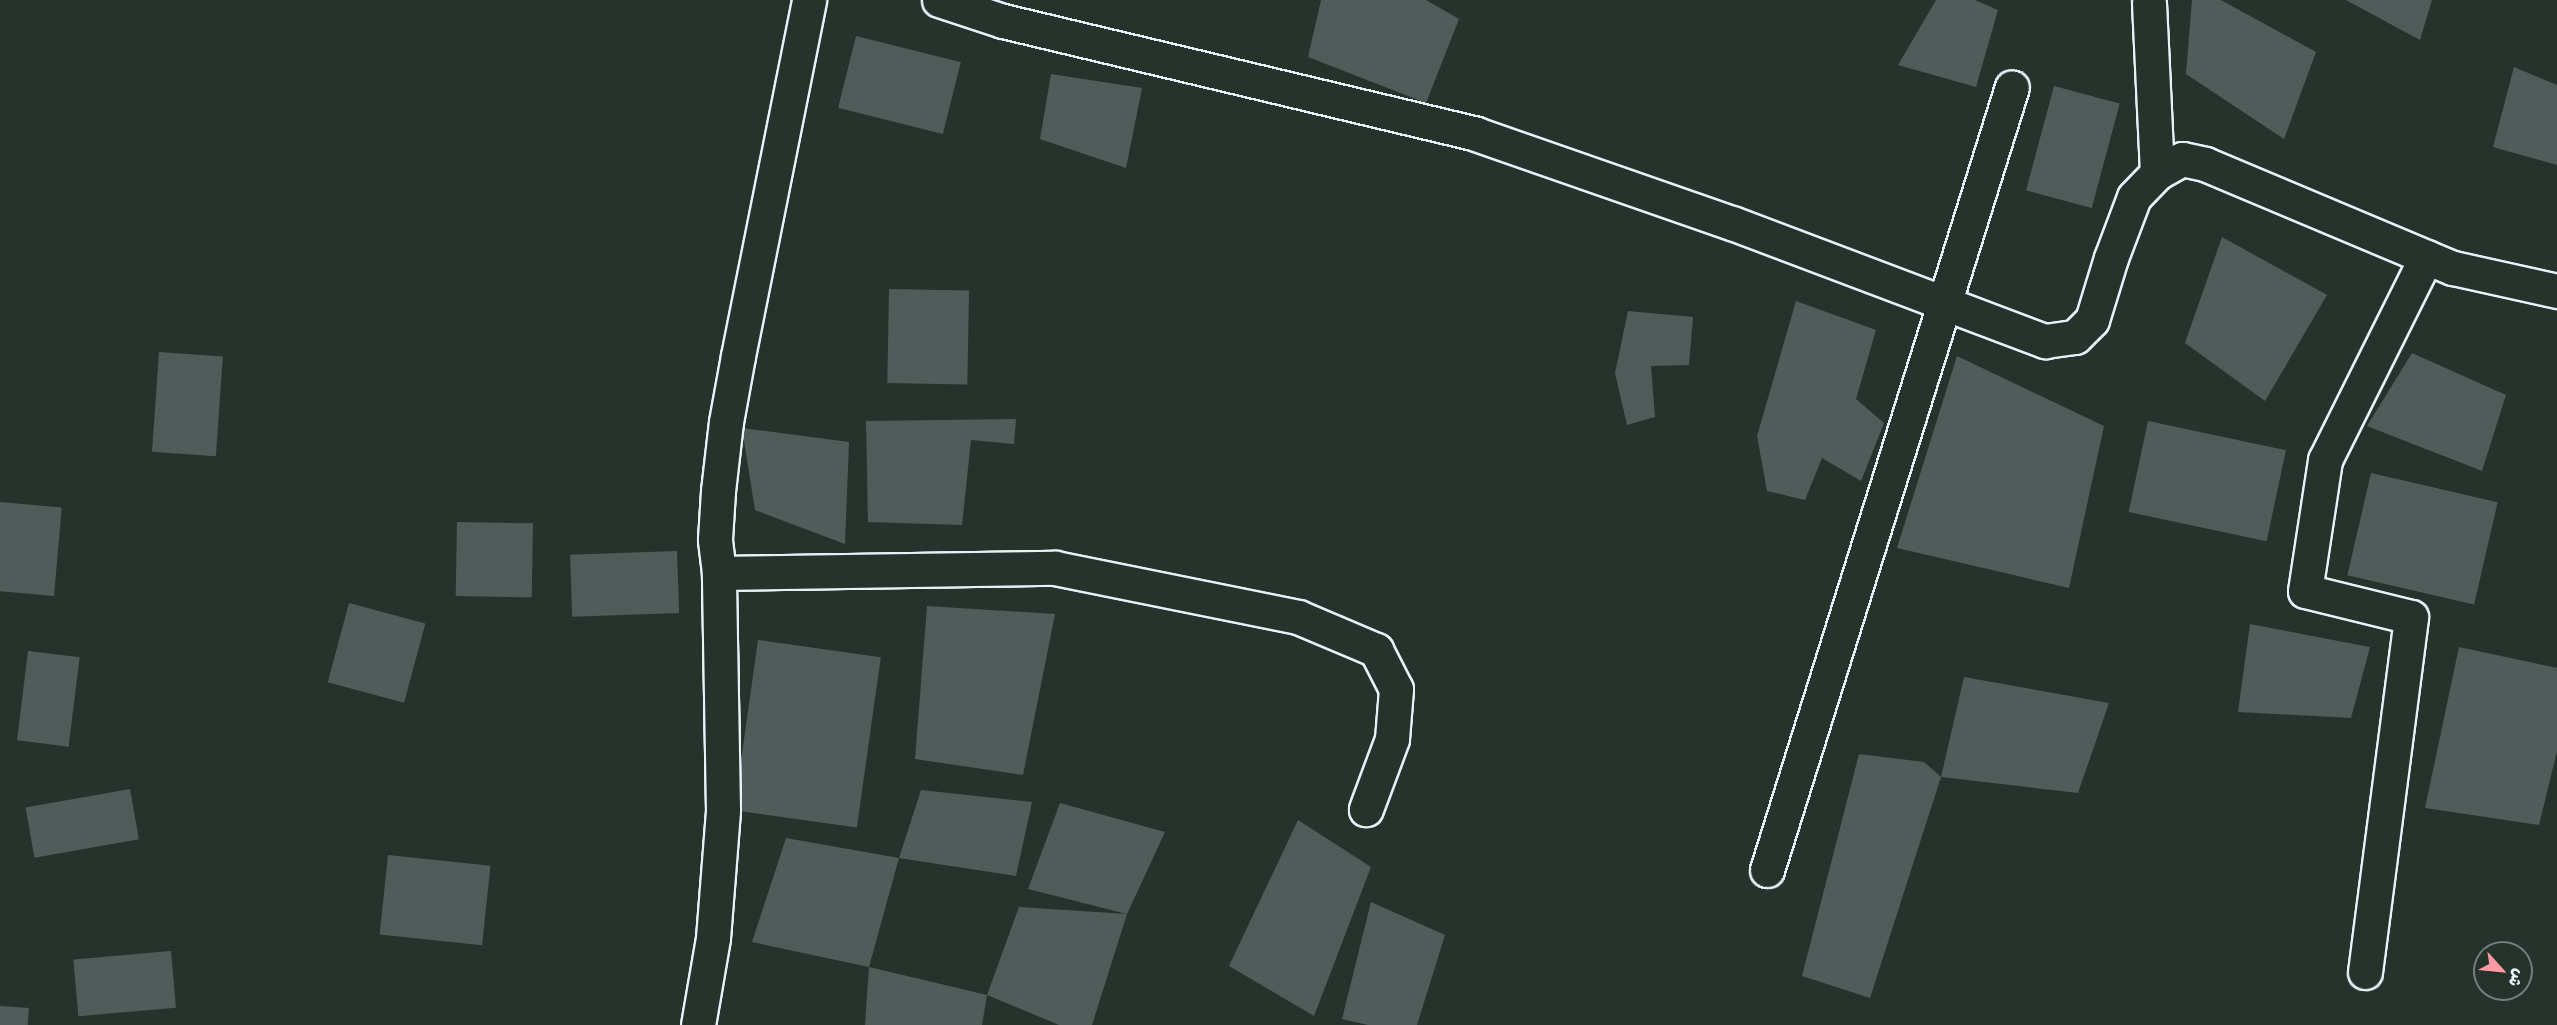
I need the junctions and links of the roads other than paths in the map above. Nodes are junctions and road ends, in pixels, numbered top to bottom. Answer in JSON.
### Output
{"nodes":[{"id":1,"x":809,"y":0,"type":"edge"},
{"id":2,"x":939,"y":0,"type":"edge"},
{"id":3,"x":2149,"y":3,"type":"dead end"},
{"id":4,"x":2012,"y":87,"type":"dead end"},
{"id":5,"x":2157,"y":173,"type":"junction"},
{"id":6,"x":2426,"y":257,"type":"junction"},
{"id":7,"x":2557,"y":291,"type":"edge"},
{"id":8,"x":1944,"y":303,"type":"junction"},
{"id":9,"x":719,"y":573,"type":"junction"},
{"id":10,"x":1366,"y":809,"type":"dead end"},
{"id":11,"x":1767,"y":870,"type":"dead end"},
{"id":12,"x":2365,"y":972,"type":"dead end"},
{"id":13,"x":698,"y":1025,"type":"edge"}],
"edges":[{"from":1,"to":9,"type":"street"},
{"from":2,"to":8,"type":"street"},
{"from":3,"to":5,"type":"street"},
{"from":4,"to":8,"type":"street"},
{"from":5,"to":6,"type":"street"},
{"from":5,"to":8,"type":"street"},
{"from":6,"to":7,"type":"street"},
{"from":6,"to":12,"type":"street"},
{"from":8,"to":11,"type":"street"},
{"from":9,"to":10,"type":"street"},
{"from":9,"to":13,"type":"street"}]}
